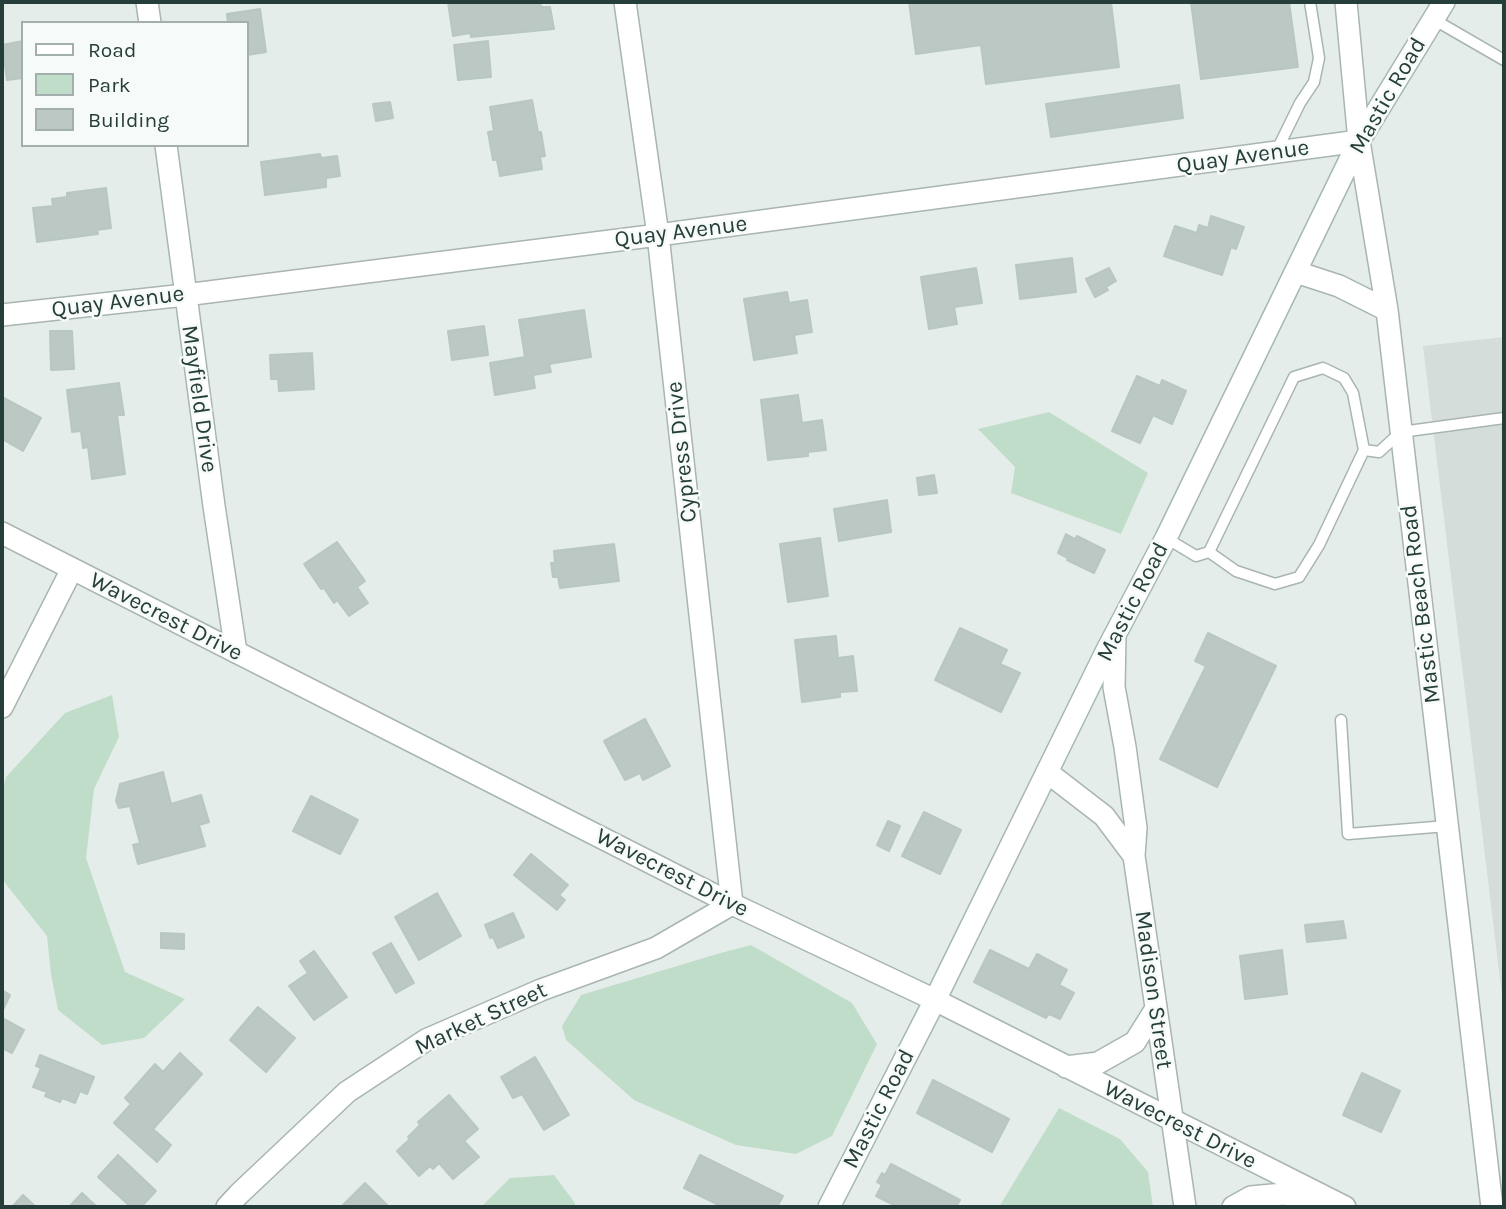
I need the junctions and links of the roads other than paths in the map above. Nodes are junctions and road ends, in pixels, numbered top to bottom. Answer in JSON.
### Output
{"nodes":[{"id":1,"x":147,"y":2,"type":"edge"},
{"id":2,"x":625,"y":2,"type":"edge"},
{"id":3,"x":1310,"y":2,"type":"edge"},
{"id":4,"x":1346,"y":2,"type":"edge"},
{"id":5,"x":1438,"y":10,"type":"edge"},
{"id":6,"x":150,"y":21,"type":"edge"},
{"id":7,"x":1504,"y":60,"type":"edge"},
{"id":8,"x":1359,"y":141,"type":"junction"},
{"id":9,"x":166,"y":147,"type":"edge"},
{"id":10,"x":1276,"y":152,"type":"junction"},
{"id":11,"x":658,"y":235,"type":"junction"},
{"id":12,"x":1296,"y":272,"type":"junction"},
{"id":13,"x":185,"y":295,"type":"junction"},
{"id":14,"x":1387,"y":310,"type":"junction"},
{"id":15,"x":2,"y":315,"type":"edge"},
{"id":16,"x":1504,"y":418,"type":"edge"},
{"id":17,"x":1401,"y":432,"type":"junction"},
{"id":18,"x":1364,"y":450,"type":"junction"},
{"id":19,"x":2,"y":533,"type":"edge"},
{"id":20,"x":1166,"y":538,"type":"junction"},
{"id":21,"x":1209,"y":552,"type":"junction"},
{"id":22,"x":72,"y":569,"type":"junction"},
{"id":23,"x":1115,"y":636,"type":"junction"},
{"id":24,"x":236,"y":652,"type":"junction"},
{"id":25,"x":2,"y":707,"type":"edge"},
{"id":26,"x":1341,"y":720,"type":"dead end"},
{"id":27,"x":1047,"y":772,"type":"junction"},
{"id":28,"x":1447,"y":826,"type":"junction"},
{"id":29,"x":1134,"y":856,"type":"junction"},
{"id":30,"x":732,"y":904,"type":"junction"},
{"id":31,"x":935,"y":1000,"type":"junction"},
{"id":32,"x":1155,"y":1010,"type":"junction"},
{"id":33,"x":1066,"y":1067,"type":"junction"},
{"id":34,"x":1171,"y":1120,"type":"junction"},
{"id":35,"x":1337,"y":1204,"type":"edge"},
{"id":36,"x":227,"y":1207,"type":"edge"},
{"id":37,"x":829,"y":1207,"type":"edge"},
{"id":38,"x":1185,"y":1207,"type":"edge"},
{"id":39,"x":1233,"y":1207,"type":"edge"},
{"id":40,"x":1492,"y":1207,"type":"edge"}],
"edges":[{"from":1,"to":6,"type":"street"},
{"from":2,"to":11,"type":"street","name":"Cypress Drive"},
{"from":3,"to":10,"type":"lane"},
{"from":4,"to":8,"type":"street","name":"Mastic Beach Road"},
{"from":5,"to":7,"type":"lane"},
{"from":5,"to":8,"type":"street","name":"Mastic Road"},
{"from":8,"to":10,"type":"street","name":"Quay Avenue"},
{"from":8,"to":12,"type":"street","name":"Mastic Road"},
{"from":8,"to":14,"type":"street","name":"Mastic Beach Road"},
{"from":9,"to":13,"type":"street","name":"Mayfield Drive"},
{"from":10,"to":11,"type":"street","name":"Quay Avenue"},
{"from":11,"to":13,"type":"street","name":"Quay Avenue"},
{"from":11,"to":30,"type":"street","name":"Cypress Drive"},
{"from":12,"to":14,"type":"street"},
{"from":12,"to":20,"type":"street","name":"Mastic Road"},
{"from":13,"to":15,"type":"street","name":"Quay Avenue"},
{"from":13,"to":24,"type":"street","name":"Mayfield Drive"},
{"from":14,"to":17,"type":"street","name":"Mastic Beach Road"},
{"from":16,"to":17,"type":"lane"},
{"from":17,"to":18,"type":"lane"},
{"from":17,"to":28,"type":"street","name":"Mastic Beach Road"},
{"from":18,"to":21,"type":"lane"},
{"from":18,"to":21,"type":"lane"},
{"from":19,"to":22,"type":"street","name":"Wavecrest Drive"},
{"from":20,"to":21,"type":"lane"},
{"from":20,"to":23,"type":"street","name":"Mastic Road"},
{"from":22,"to":24,"type":"street","name":"Wavecrest Drive"},
{"from":22,"to":25,"type":"street"},
{"from":23,"to":27,"type":"street","name":"Mastic Road"},
{"from":23,"to":29,"type":"street","name":"Madison Street"},
{"from":24,"to":30,"type":"street","name":"Wavecrest Drive"},
{"from":26,"to":28,"type":"lane"},
{"from":27,"to":29,"type":"street","name":"Madison Street"},
{"from":27,"to":31,"type":"street","name":"Mastic Road"},
{"from":28,"to":40,"type":"street","name":"Mastic Beach Road"},
{"from":29,"to":32,"type":"street","name":"Madison Street"},
{"from":30,"to":31,"type":"street","name":"Wavecrest Drive"},
{"from":30,"to":36,"type":"street","name":"Market Street"},
{"from":31,"to":33,"type":"street","name":"Wavecrest Drive"},
{"from":31,"to":37,"type":"street","name":"Mastic Road"},
{"from":32,"to":33,"type":"street"},
{"from":32,"to":34,"type":"street","name":"Madison Street"},
{"from":33,"to":34,"type":"street","name":"Wavecrest Drive"},
{"from":34,"to":35,"type":"street","name":"Wavecrest Drive"},
{"from":34,"to":38,"type":"street","name":"Madison Street"},
{"from":35,"to":39,"type":"street"}]}
